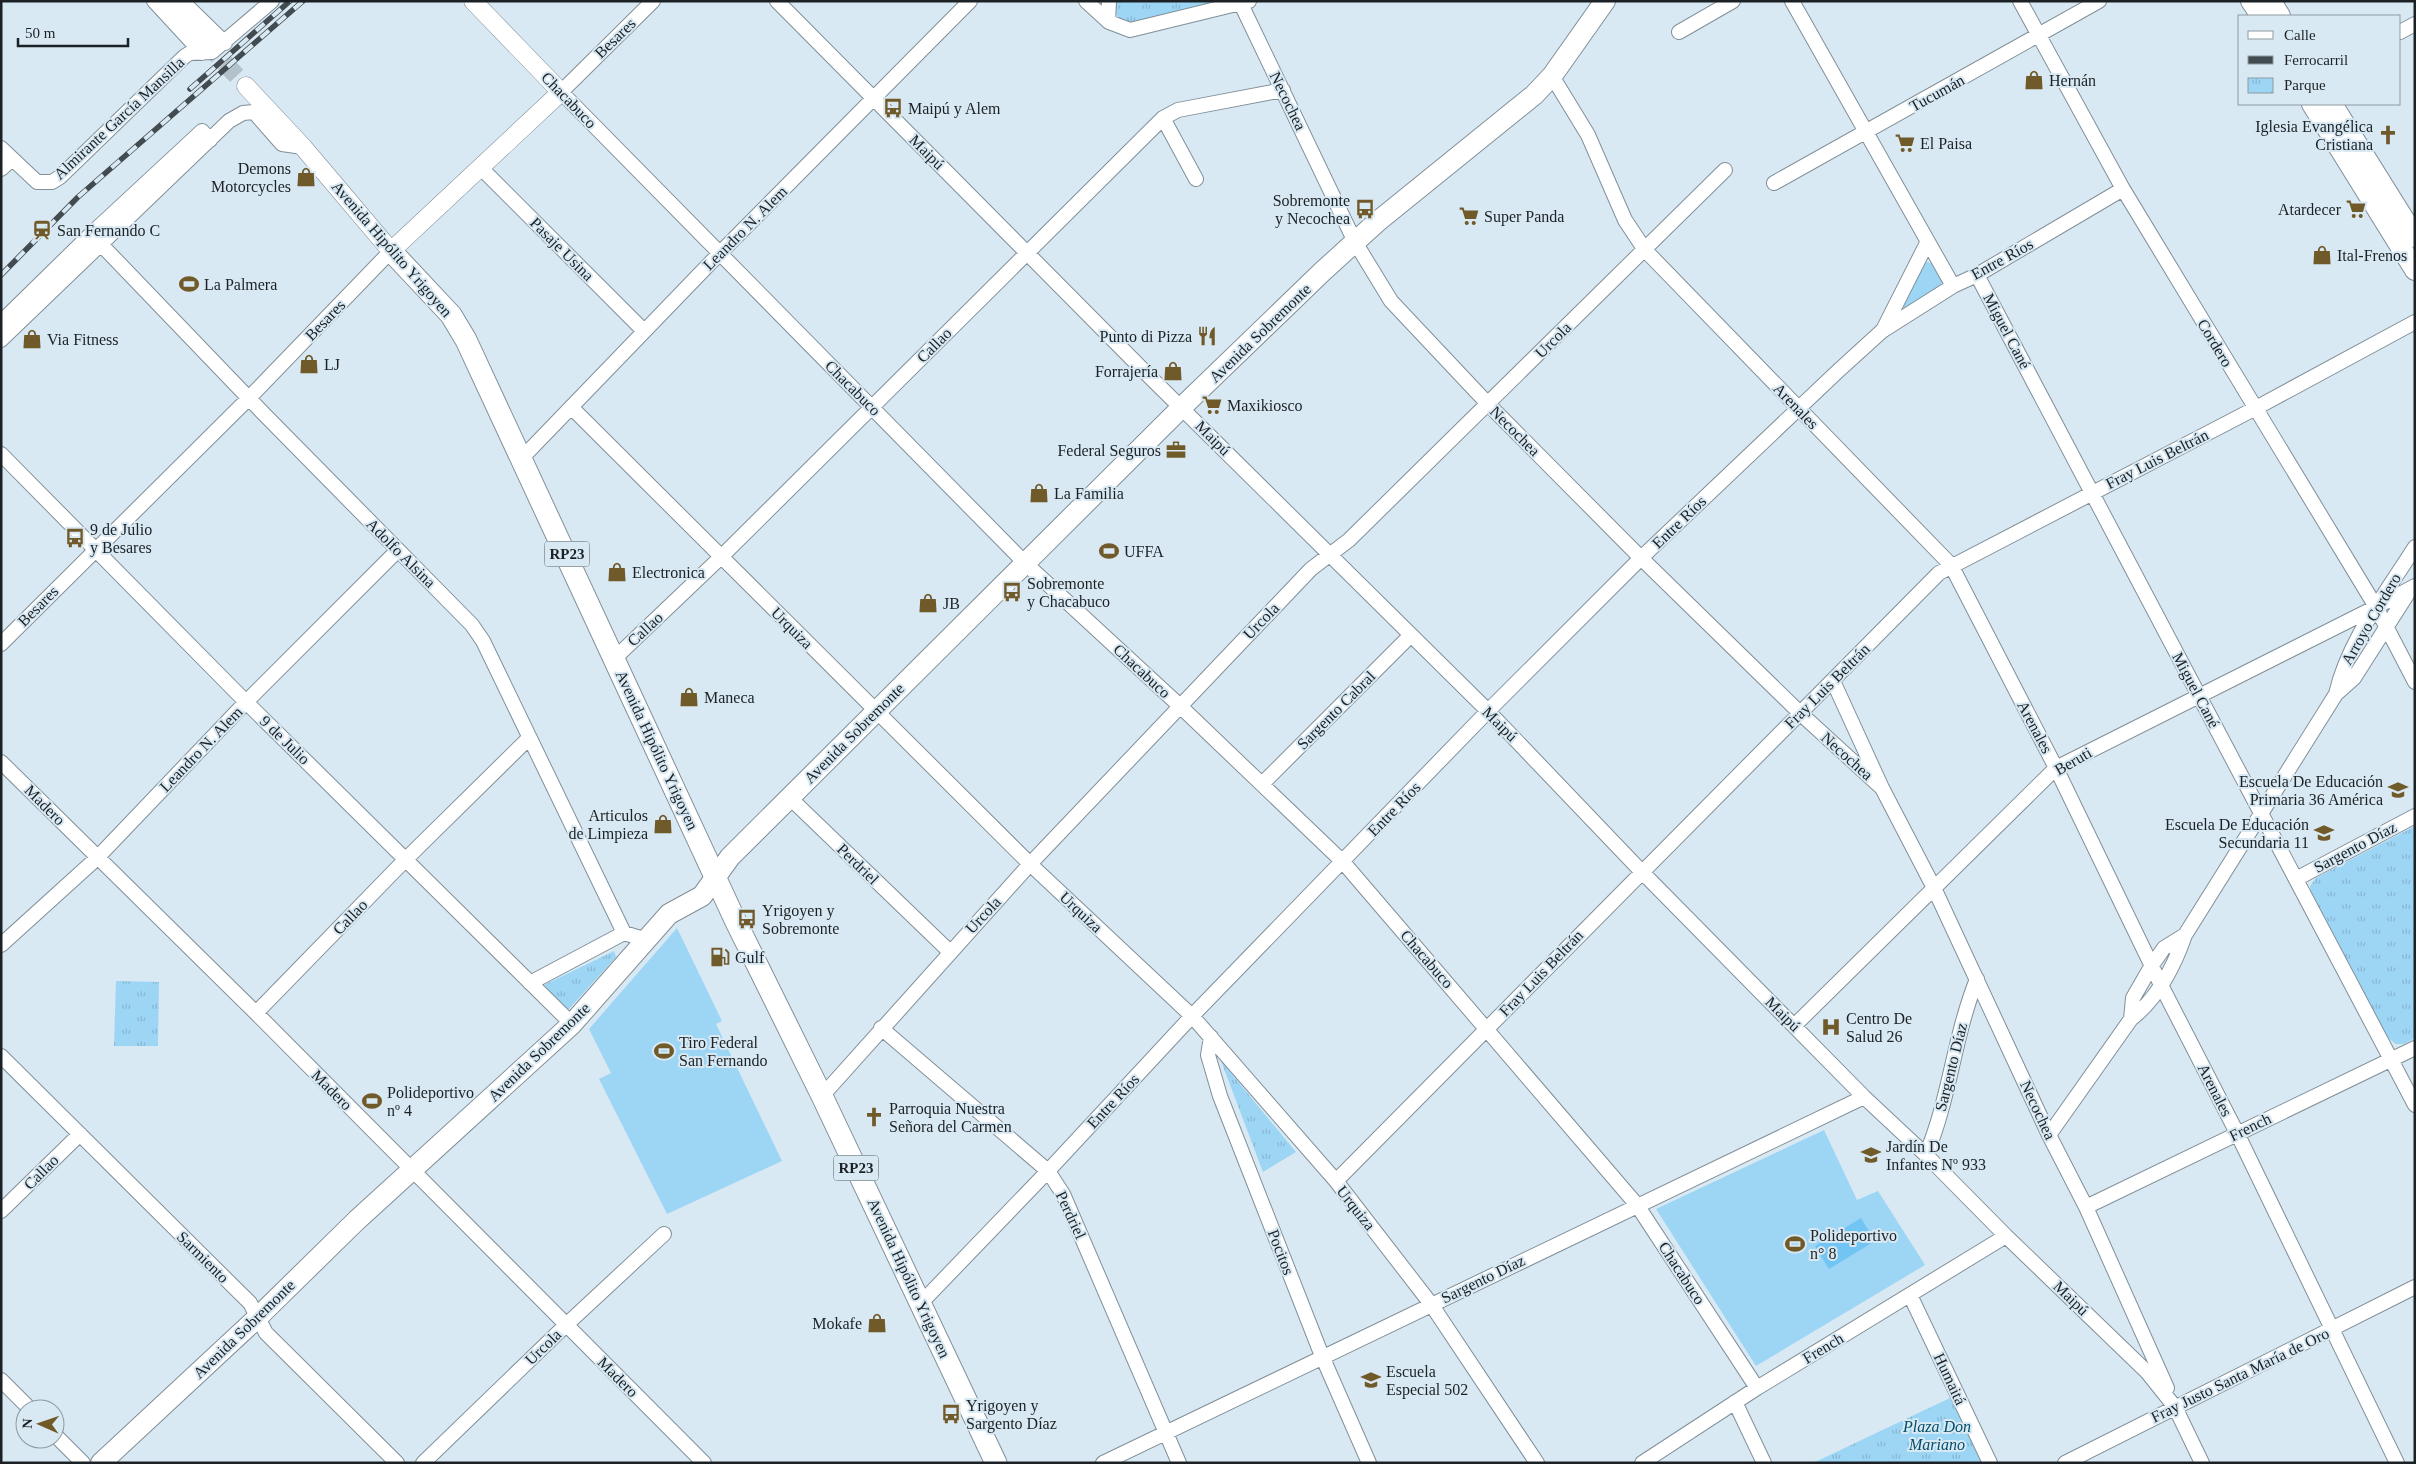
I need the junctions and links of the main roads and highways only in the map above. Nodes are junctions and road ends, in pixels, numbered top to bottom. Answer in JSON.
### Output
{"nodes":[{"id":1,"x":1604,"y":1,"type":"edge"},
{"id":2,"x":2251,"y":1,"type":"edge"},
{"id":3,"x":2272,"y":1,"type":"edge"},
{"id":4,"x":2260,"y":15,"type":"edge"},
{"id":5,"x":2279,"y":15,"type":"edge"},
{"id":6,"x":2313,"y":105,"type":"edge"},
{"id":7,"x":2333,"y":105,"type":"edge"},
{"id":8,"x":2415,"y":237,"type":"edge"},
{"id":9,"x":391,"y":251,"type":"road end"},
{"id":10,"x":2415,"y":270,"type":"edge"},
{"id":11,"x":716,"y":875,"type":"junction"},
{"id":12,"x":101,"y":1463,"type":"edge"},
{"id":13,"x":996,"y":1463,"type":"edge"}],
"edges":[{"from":1,"to":11,"type":"main road","name":"Avenida Sobremonte"},
{"from":2,"to":4,"type":"main road"},
{"from":3,"to":5,"type":"main road"},
{"from":6,"to":10,"type":"main road"},
{"from":7,"to":8,"type":"main road"},
{"from":9,"to":11,"type":"main road","name":"Avenida Hipólito Yrigoyen","number":"RP23"},
{"from":11,"to":12,"type":"main road","name":"Avenida Sobremonte"},
{"from":11,"to":13,"type":"main road","name":"Avenida Hipólito Yrigoyen","number":"RP23"}]}
